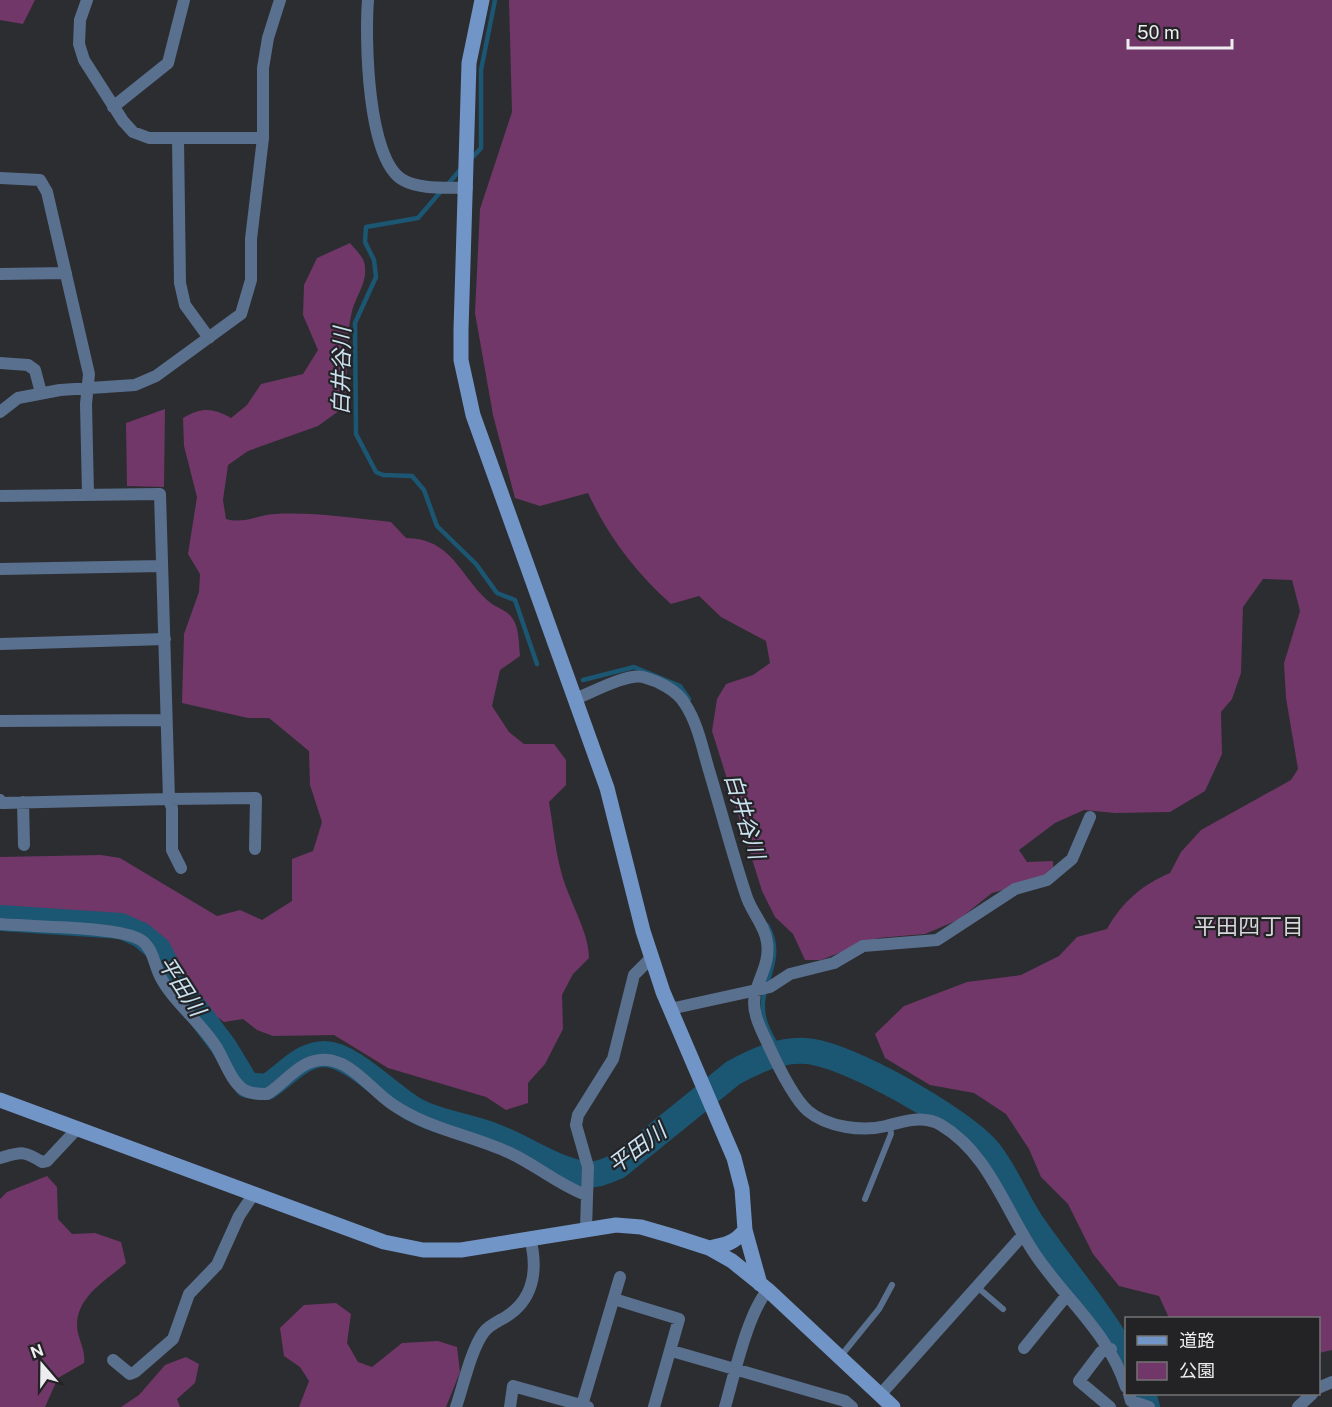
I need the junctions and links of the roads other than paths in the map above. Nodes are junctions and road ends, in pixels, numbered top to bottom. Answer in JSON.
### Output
{"nodes":[{"id":1,"x":87,"y":0,"type":"edge"},
{"id":2,"x":184,"y":0,"type":"edge"},
{"id":3,"x":280,"y":0,"type":"edge"},
{"id":4,"x":368,"y":0,"type":"edge"},
{"id":5,"x":482,"y":0,"type":"edge"},
{"id":6,"x":113,"y":107,"type":"junction"},
{"id":7,"x":262,"y":138,"type":"junction"},
{"id":8,"x":178,"y":139,"type":"junction"},
{"id":9,"x":0,"y":178,"type":"edge"},
{"id":10,"x":467,"y":188,"type":"junction"},
{"id":11,"x":66,"y":273,"type":"junction"},
{"id":12,"x":0,"y":274,"type":"edge"},
{"id":13,"x":209,"y":338,"type":"junction"},
{"id":14,"x":0,"y":363,"type":"edge"},
{"id":15,"x":88,"y":387,"type":"junction"},
{"id":16,"x":41,"y":393,"type":"junction"},
{"id":17,"x":0,"y":412,"type":"edge"},
{"id":18,"x":88,"y":494,"type":"junction"},
{"id":19,"x":0,"y":496,"type":"edge"},
{"id":20,"x":162,"y":566,"type":"junction"},
{"id":21,"x":0,"y":569,"type":"edge"},
{"id":22,"x":165,"y":639,"type":"junction"},
{"id":23,"x":0,"y":644,"type":"edge"},
{"id":24,"x":575,"y":699,"type":"junction"},
{"id":25,"x":166,"y":720,"type":"junction"},
{"id":26,"x":0,"y":721,"type":"edge"},
{"id":27,"x":169,"y":799,"type":"junction"},
{"id":28,"x":0,"y":800,"type":"edge"},
{"id":29,"x":23,"y":802,"type":"junction"},
{"id":30,"x":1090,"y":817,"type":"dead end"},
{"id":31,"x":24,"y":845,"type":"dead end"},
{"id":32,"x":255,"y":849,"type":"dead end"},
{"id":33,"x":181,"y":868,"type":"dead end"},
{"id":34,"x":0,"y":924,"type":"edge"},
{"id":35,"x":651,"y":958,"type":"junction"},
{"id":36,"x":755,"y":992,"type":"junction"},
{"id":37,"x":670,"y":1009,"type":"junction"},
{"id":38,"x":0,"y":1100,"type":"edge"},
{"id":39,"x":890,"y":1125,"type":"junction"},
{"id":40,"x":77,"y":1129,"type":"junction"},
{"id":41,"x":0,"y":1158,"type":"edge"},
{"id":42,"x":254,"y":1195,"type":"junction"},
{"id":43,"x":586,"y":1195,"type":"junction"},
{"id":44,"x":865,"y":1198,"type":"dead end"},
{"id":45,"x":586,"y":1228,"type":"junction"},
{"id":46,"x":745,"y":1230,"type":"junction"},
{"id":47,"x":1023,"y":1235,"type":"junction"},
{"id":48,"x":530,"y":1238,"type":"junction"},
{"id":49,"x":710,"y":1248,"type":"junction"},
{"id":50,"x":620,"y":1277,"type":"dead end"},
{"id":51,"x":892,"y":1285,"type":"dead end"},
{"id":52,"x":975,"y":1286,"type":"junction"},
{"id":53,"x":764,"y":1287,"type":"junction"},
{"id":54,"x":1067,"y":1295,"type":"junction"},
{"id":55,"x":614,"y":1299,"type":"junction"},
{"id":56,"x":1003,"y":1309,"type":"dead end"},
{"id":57,"x":1023,"y":1348,"type":"dead end"},
{"id":58,"x":1111,"y":1349,"type":"junction"},
{"id":59,"x":672,"y":1351,"type":"junction"},
{"id":60,"x":840,"y":1357,"type":"junction"},
{"id":61,"x":113,"y":1360,"type":"dead end"},
{"id":62,"x":736,"y":1370,"type":"junction"},
{"id":63,"x":1125,"y":1385,"type":"edge"},
{"id":64,"x":880,"y":1395,"type":"junction"},
{"id":65,"x":1311,"y":1395,"type":"edge"},
{"id":66,"x":1136,"y":1401,"type":"edge"},
{"id":67,"x":585,"y":1406,"type":"edge"},
{"id":68,"x":456,"y":1407,"type":"edge"},
{"id":69,"x":510,"y":1407,"type":"edge"},
{"id":70,"x":654,"y":1407,"type":"edge"},
{"id":71,"x":724,"y":1407,"type":"edge"},
{"id":72,"x":852,"y":1407,"type":"edge"},
{"id":73,"x":893,"y":1407,"type":"edge"},
{"id":74,"x":1112,"y":1407,"type":"edge"},
{"id":75,"x":1298,"y":1407,"type":"edge"}],
"edges":[{"from":1,"to":6,"type":"street"},
{"from":2,"to":6,"type":"street"},
{"from":3,"to":7,"type":"street"},
{"from":4,"to":10,"type":"street"},
{"from":5,"to":10,"type":"street"},
{"from":6,"to":8,"type":"street"},
{"from":7,"to":8,"type":"street"},
{"from":7,"to":13,"type":"street"},
{"from":8,"to":13,"type":"street"},
{"from":9,"to":11,"type":"street"},
{"from":10,"to":24,"type":"street"},
{"from":11,"to":12,"type":"street"},
{"from":11,"to":15,"type":"street"},
{"from":13,"to":15,"type":"street"},
{"from":14,"to":16,"type":"street"},
{"from":15,"to":16,"type":"street"},
{"from":15,"to":18,"type":"street"},
{"from":16,"to":17,"type":"street"},
{"from":18,"to":19,"type":"street"},
{"from":18,"to":20,"type":"street"},
{"from":20,"to":21,"type":"street"},
{"from":20,"to":22,"type":"street"},
{"from":22,"to":23,"type":"street"},
{"from":22,"to":25,"type":"street"},
{"from":24,"to":35,"type":"street"},
{"from":24,"to":36,"type":"street"},
{"from":25,"to":26,"type":"street"},
{"from":25,"to":27,"type":"street"},
{"from":27,"to":29,"type":"street"},
{"from":27,"to":32,"type":"street"},
{"from":27,"to":33,"type":"street"},
{"from":28,"to":29,"type":"street"},
{"from":29,"to":31,"type":"street"},
{"from":30,"to":36,"type":"street"},
{"from":34,"to":43,"type":"street"},
{"from":35,"to":37,"type":"street"},
{"from":35,"to":43,"type":"street"},
{"from":36,"to":37,"type":"street"},
{"from":36,"to":39,"type":"street"},
{"from":37,"to":46,"type":"street"},
{"from":38,"to":40,"type":"street"},
{"from":39,"to":44,"type":"lane"},
{"from":39,"to":47,"type":"street"},
{"from":40,"to":41,"type":"street"},
{"from":40,"to":42,"type":"street"},
{"from":42,"to":48,"type":"street"},
{"from":42,"to":61,"type":"street"},
{"from":43,"to":45,"type":"street"},
{"from":45,"to":48,"type":"street"},
{"from":45,"to":49,"type":"street"},
{"from":46,"to":49,"type":"street"},
{"from":46,"to":53,"type":"street"},
{"from":47,"to":52,"type":"street"},
{"from":47,"to":54,"type":"street"},
{"from":48,"to":68,"type":"street"},
{"from":49,"to":53,"type":"street"},
{"from":50,"to":55,"type":"street"},
{"from":51,"to":60,"type":"lane"},
{"from":52,"to":56,"type":"lane"},
{"from":52,"to":64,"type":"street"},
{"from":53,"to":60,"type":"street"},
{"from":53,"to":62,"type":"street"},
{"from":54,"to":57,"type":"street"},
{"from":54,"to":58,"type":"street"},
{"from":55,"to":59,"type":"street"},
{"from":55,"to":67,"type":"street"},
{"from":58,"to":63,"type":"street"},
{"from":58,"to":74,"type":"street"},
{"from":59,"to":62,"type":"street"},
{"from":59,"to":70,"type":"street"},
{"from":60,"to":64,"type":"street"},
{"from":62,"to":71,"type":"street"},
{"from":62,"to":72,"type":"street"},
{"from":64,"to":73,"type":"street"},
{"from":65,"to":75,"type":"street"},
{"from":66,"to":74,"type":"street"},
{"from":67,"to":69,"type":"street"}]}
